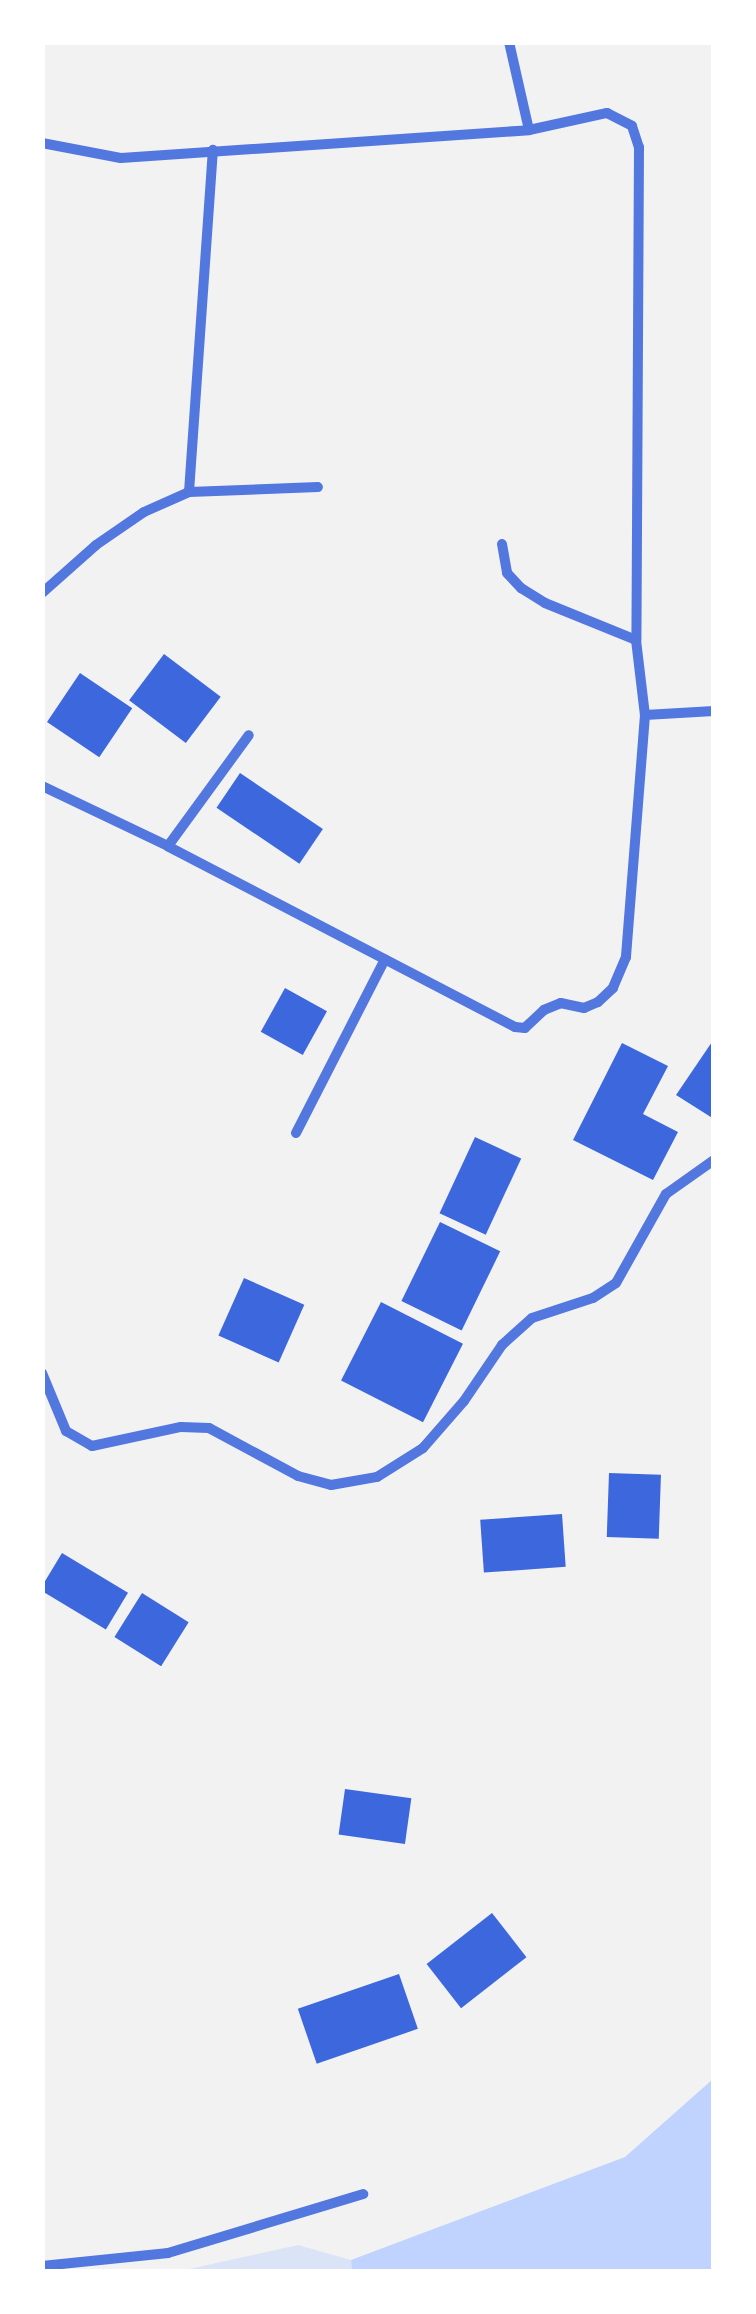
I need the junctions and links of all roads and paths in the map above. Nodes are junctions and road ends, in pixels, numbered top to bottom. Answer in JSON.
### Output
{"nodes":[{"id":1,"x":509,"y":42,"type":"edge"},
{"id":2,"x":530,"y":130,"type":"junction"},
{"id":3,"x":42,"y":143,"type":"edge"},
{"id":4,"x":212,"y":150,"type":"junction"},
{"id":5,"x":318,"y":487,"type":"dead end"},
{"id":6,"x":189,"y":492,"type":"junction"},
{"id":7,"x":502,"y":544,"type":"dead end"},
{"id":8,"x":42,"y":593,"type":"edge"},
{"id":9,"x":636,"y":640,"type":"junction"},
{"id":10,"x":714,"y":711,"type":"edge"},
{"id":11,"x":645,"y":715,"type":"junction"},
{"id":12,"x":249,"y":736,"type":"dead end"},
{"id":13,"x":42,"y":786,"type":"edge"},
{"id":14,"x":168,"y":846,"type":"junction"},
{"id":15,"x":385,"y":959,"type":"junction"},
{"id":16,"x":296,"y":1133,"type":"dead end"},
{"id":17,"x":714,"y":1160,"type":"edge"},
{"id":18,"x":42,"y":1374,"type":"edge"},
{"id":19,"x":364,"y":2194,"type":"dead end"},
{"id":20,"x":42,"y":2266,"type":"edge"}],
"edges":[{"from":1,"to":2,"type":"street"},
{"from":2,"to":4,"type":"street"},
{"from":2,"to":9,"type":"street"},
{"from":3,"to":4,"type":"street"},
{"from":4,"to":6,"type":"street"},
{"from":5,"to":6,"type":"street"},
{"from":6,"to":8,"type":"street"},
{"from":7,"to":9,"type":"street"},
{"from":9,"to":11,"type":"street"},
{"from":10,"to":11,"type":"street"},
{"from":11,"to":15,"type":"street"},
{"from":12,"to":14,"type":"street"},
{"from":13,"to":14,"type":"street"},
{"from":14,"to":15,"type":"street"},
{"from":15,"to":16,"type":"street"},
{"from":17,"to":18,"type":"street"},
{"from":19,"to":20,"type":"street"}]}
